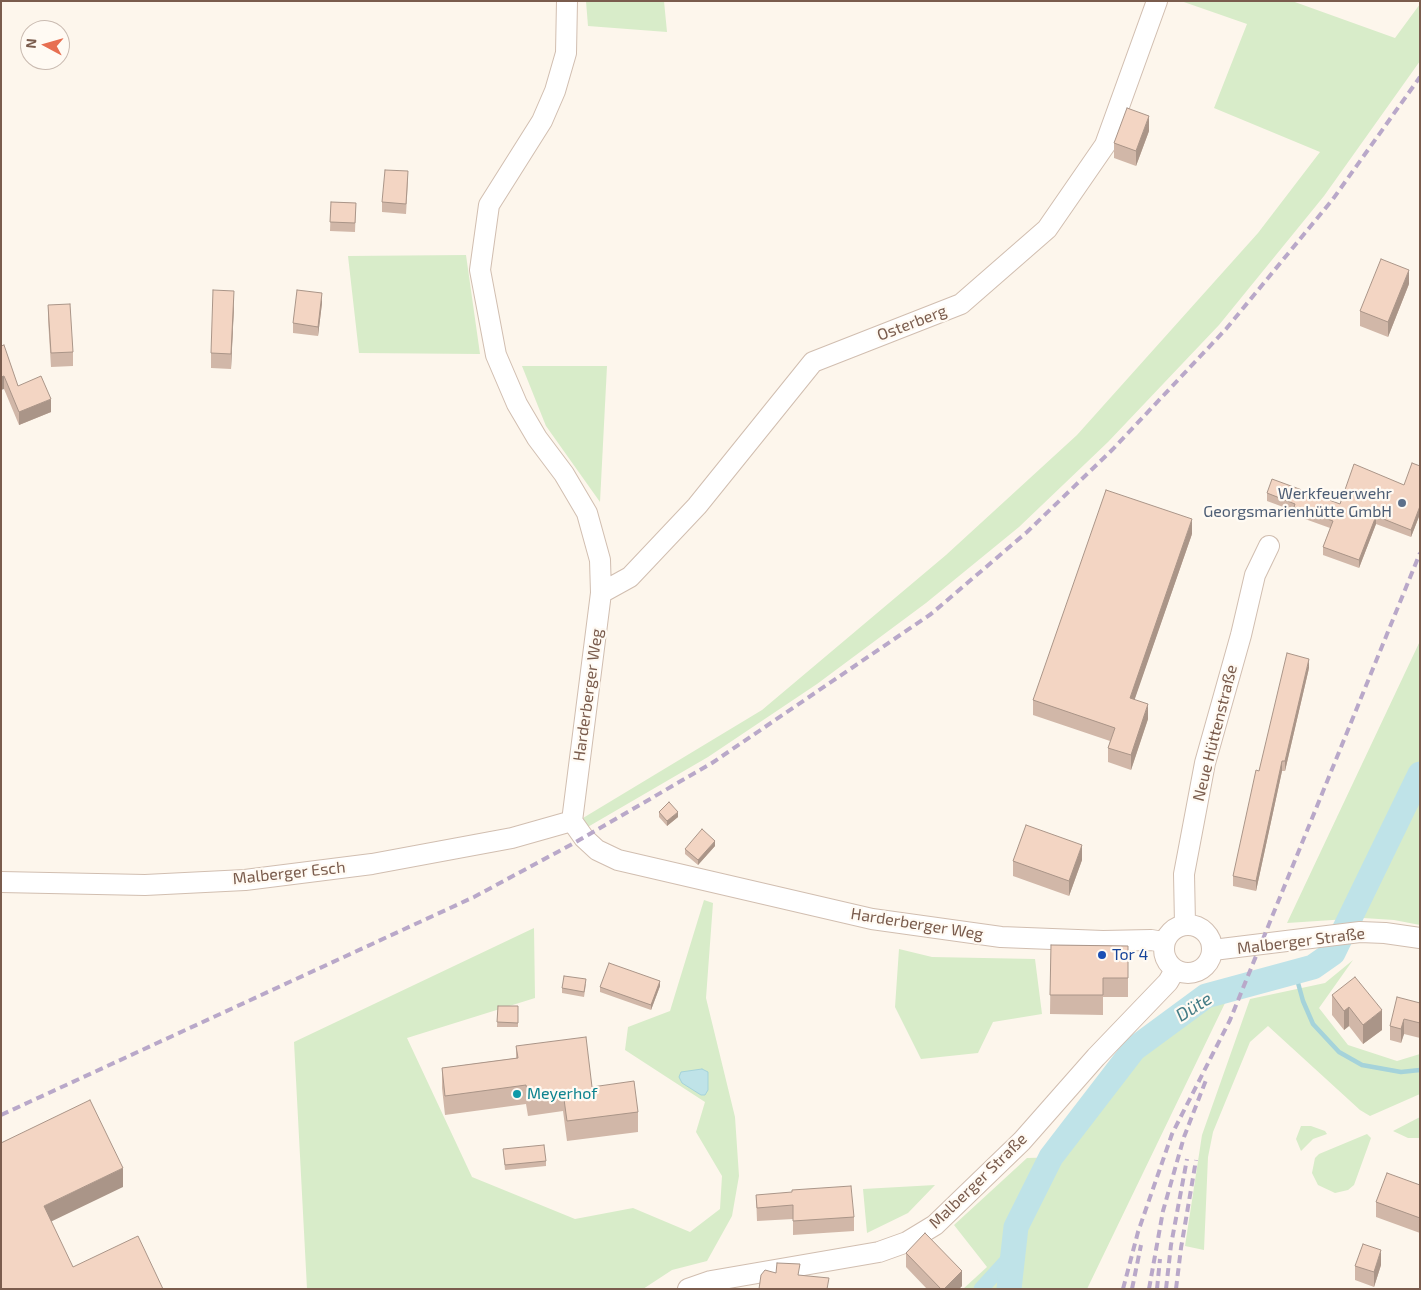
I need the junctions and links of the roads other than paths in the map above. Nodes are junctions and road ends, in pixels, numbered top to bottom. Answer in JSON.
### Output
{"nodes":[{"id":1,"x":567,"y":1,"type":"edge"},
{"id":2,"x":1157,"y":1,"type":"edge"},
{"id":3,"x":1269,"y":546,"type":"dead end"},
{"id":4,"x":601,"y":593,"type":"junction"},
{"id":5,"x":572,"y":821,"type":"junction"},
{"id":6,"x":1,"y":882,"type":"edge"},
{"id":7,"x":1185,"y":924,"type":"junction"},
{"id":8,"x":1420,"y":938,"type":"edge"},
{"id":9,"x":1164,"y":942,"type":"junction"},
{"id":10,"x":1212,"y":950,"type":"junction"},
{"id":11,"x":1176,"y":970,"type":"junction"},
{"id":12,"x":688,"y":1289,"type":"edge"}],
"edges":[{"from":1,"to":4,"type":"street","name":"Harderberger Weg"},
{"from":2,"to":4,"type":"street","name":"Osterberg"},
{"from":3,"to":7,"type":"street","name":"Neue Hüttenstraße"},
{"from":4,"to":5,"type":"street","name":"Harderberger Weg"},
{"from":5,"to":6,"type":"street","name":"Malberger Esch"},
{"from":5,"to":9,"type":"street","name":"Harderberger Weg"},
{"from":7,"to":9,"type":"street"},
{"from":7,"to":10,"type":"street"},
{"from":8,"to":10,"type":"street","name":"Malberger Straße"},
{"from":9,"to":11,"type":"street"},
{"from":10,"to":11,"type":"street"},
{"from":11,"to":12,"type":"street","name":"Malberger Straße"}]}
